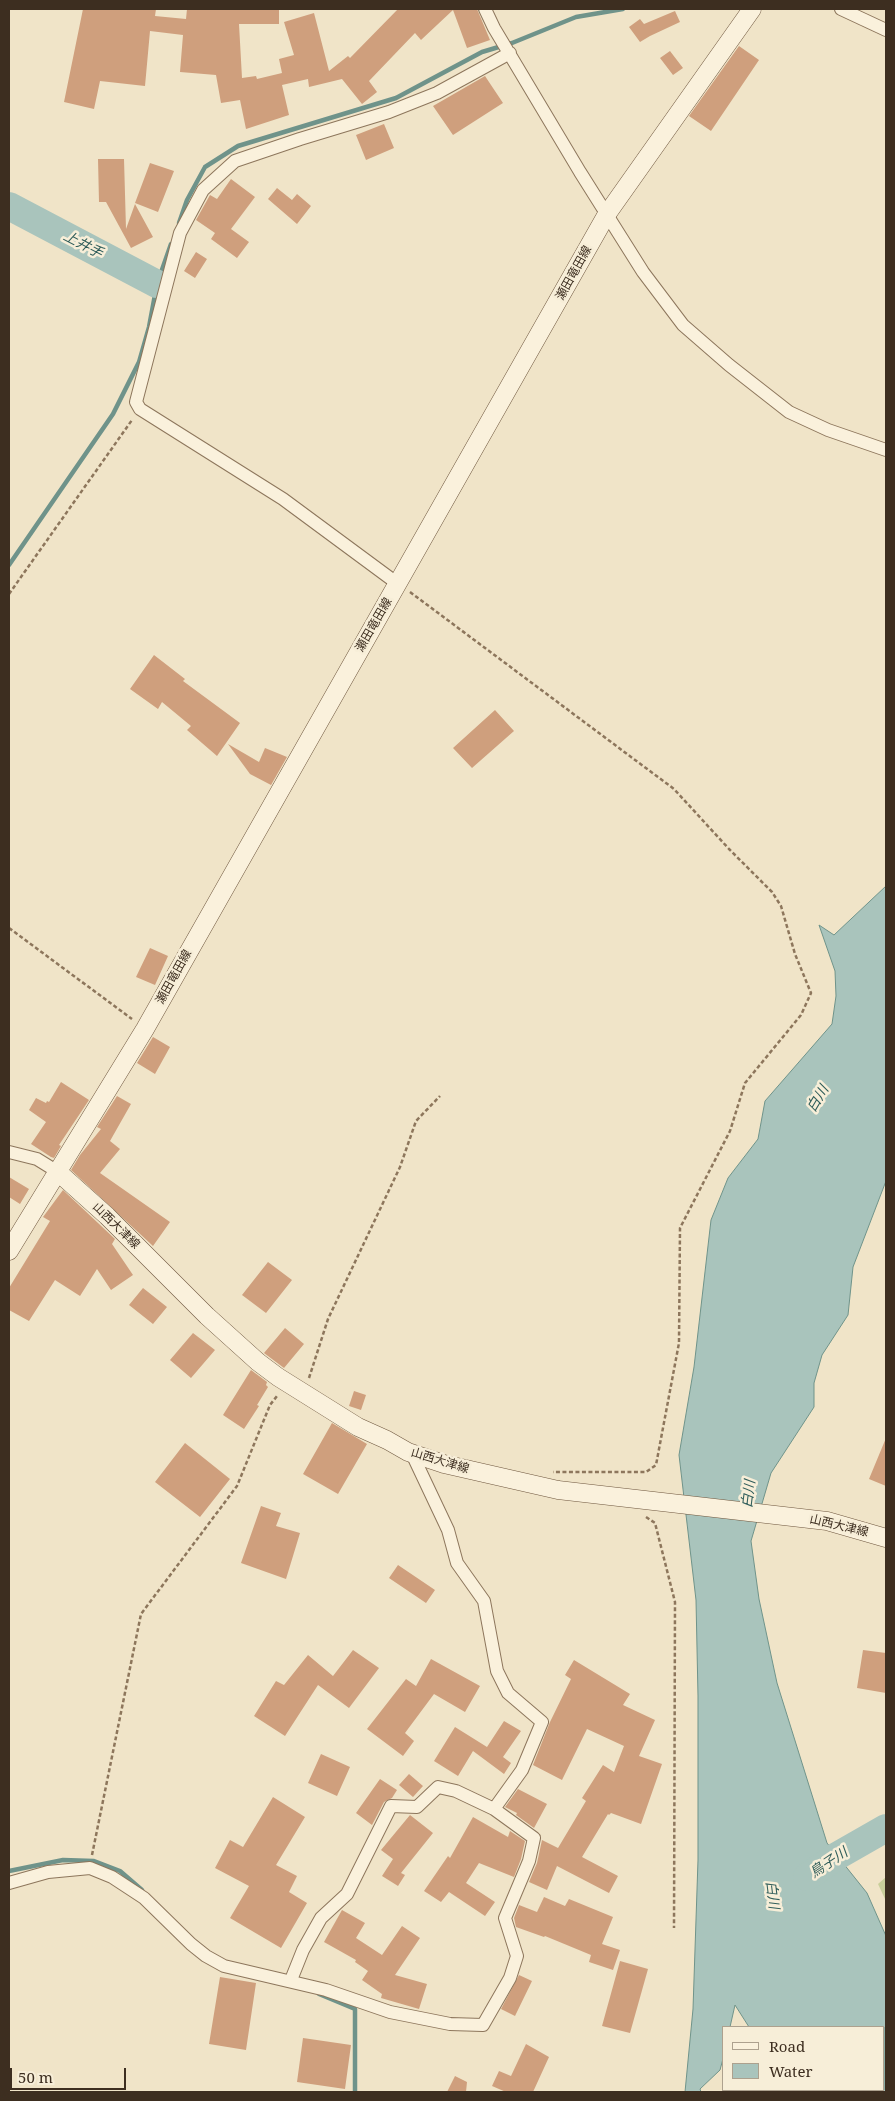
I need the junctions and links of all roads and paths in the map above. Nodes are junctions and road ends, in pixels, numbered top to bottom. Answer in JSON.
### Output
{"nodes":[{"id":1,"x":485,"y":9,"type":"edge"},
{"id":2,"x":752,"y":9,"type":"edge"},
{"id":3,"x":841,"y":9,"type":"edge"},
{"id":4,"x":886,"y":30,"type":"edge"},
{"id":5,"x":508,"y":51,"type":"junction"},
{"id":6,"x":607,"y":214,"type":"junction"},
{"id":7,"x":140,"y":409,"type":"junction"},
{"id":8,"x":886,"y":450,"type":"edge"},
{"id":9,"x":398,"y":584,"type":"junction"},
{"id":10,"x":9,"y":594,"type":"edge"},
{"id":11,"x":9,"y":928,"type":"edge"},
{"id":12,"x":145,"y":1029,"type":"junction"},
{"id":13,"x":440,"y":1096,"type":"dead end"},
{"id":14,"x":9,"y":1152,"type":"edge"},
{"id":15,"x":58,"y":1172,"type":"junction"},
{"id":16,"x":9,"y":1250,"type":"edge"},
{"id":17,"x":288,"y":1383,"type":"junction"},
{"id":18,"x":304,"y":1393,"type":"junction"},
{"id":19,"x":408,"y":1452,"type":"junction"},
{"id":20,"x":532,"y":1484,"type":"junction"},
{"id":21,"x":638,"y":1515,"type":"dead end"},
{"id":22,"x":886,"y":1538,"type":"edge"},
{"id":23,"x":494,"y":1809,"type":"junction"},
{"id":24,"x":90,"y":1868,"type":"junction"},
{"id":25,"x":9,"y":1883,"type":"edge"},
{"id":26,"x":674,"y":1928,"type":"dead end"},
{"id":27,"x":291,"y":1980,"type":"junction"}],
"edges":[{"from":1,"to":5,"type":"street"},
{"from":2,"to":6,"type":"main road","name":"瀬田竜田線"},
{"from":3,"to":4,"type":"street"},
{"from":5,"to":6,"type":"street"},
{"from":5,"to":7,"type":"street"},
{"from":6,"to":8,"type":"street"},
{"from":6,"to":9,"type":"main road","name":"瀬田竜田線"},
{"from":7,"to":9,"type":"street"},
{"from":7,"to":10,"type":"path"},
{"from":9,"to":12,"type":"main road","name":"瀬田竜田線"},
{"from":9,"to":20,"type":"path"},
{"from":11,"to":12,"type":"path"},
{"from":12,"to":15,"type":"main road","name":"瀬田竜田線"},
{"from":13,"to":18,"type":"path"},
{"from":14,"to":15,"type":"street"},
{"from":15,"to":16,"type":"main road","name":"瀬田竜田線"},
{"from":15,"to":17,"type":"main road","name":"山西大津線"},
{"from":17,"to":18,"type":"main road","name":"山西大津線"},
{"from":17,"to":24,"type":"path"},
{"from":18,"to":19,"type":"main road","name":"山西大津線"},
{"from":19,"to":20,"type":"main road","name":"山西大津線"},
{"from":19,"to":23,"type":"street"},
{"from":20,"to":22,"type":"main road","name":"山西大津線"},
{"from":21,"to":26,"type":"path"},
{"from":23,"to":27,"type":"street"},
{"from":23,"to":27,"type":"street"},
{"from":24,"to":25,"type":"street"},
{"from":24,"to":27,"type":"street"}]}
